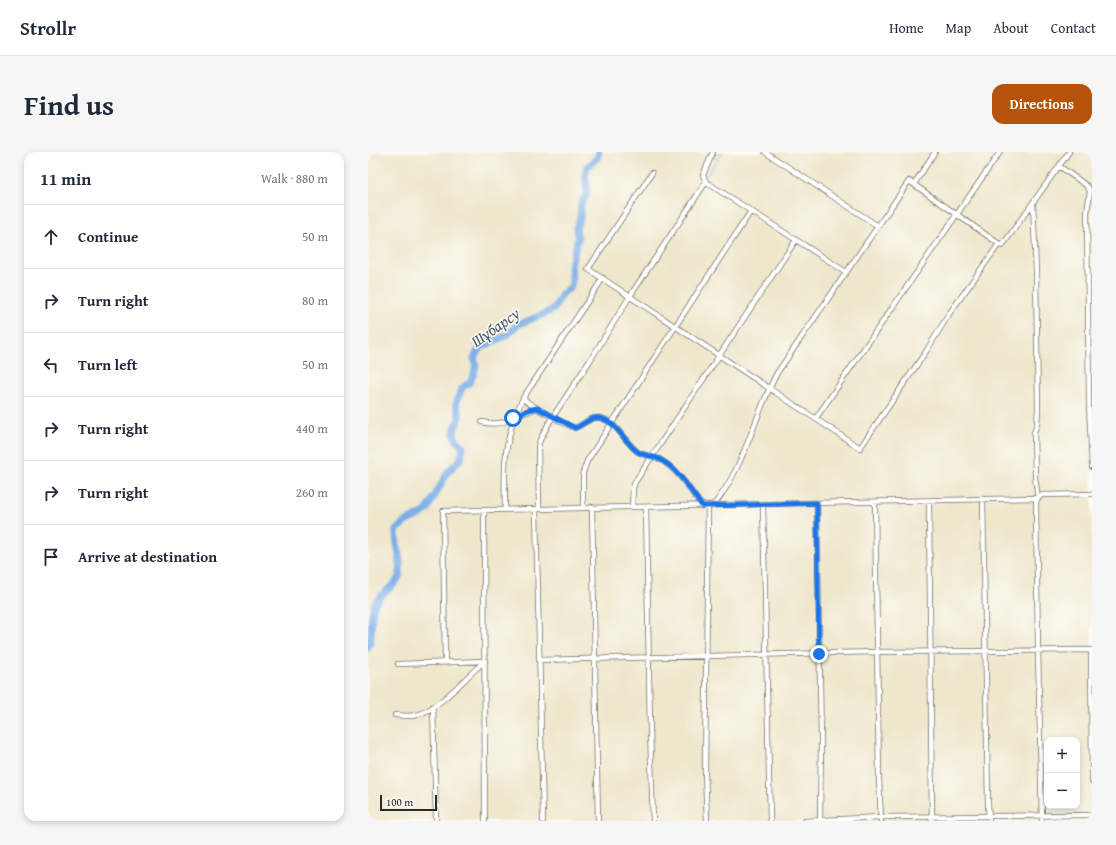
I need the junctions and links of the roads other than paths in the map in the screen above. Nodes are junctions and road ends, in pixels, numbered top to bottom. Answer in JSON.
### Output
{"nodes":[{"id":1,"x":712,"y":152,"type":"edge"},
{"id":2,"x":765,"y":152,"type":"edge"},
{"id":3,"x":935,"y":152,"type":"edge"},
{"id":4,"x":1000,"y":152,"type":"edge"},
{"id":5,"x":1069,"y":152,"type":"edge"},
{"id":6,"x":1059,"y":166,"type":"junction"},
{"id":7,"x":652,"y":172,"type":"dead end"},
{"id":8,"x":706,"y":182,"type":"junction"},
{"id":9,"x":914,"y":184,"type":"junction"},
{"id":10,"x":1091,"y":191,"type":"edge"},
{"id":11,"x":1033,"y":202,"type":"junction"},
{"id":12,"x":751,"y":211,"type":"junction"},
{"id":13,"x":957,"y":214,"type":"junction"},
{"id":14,"x":878,"y":226,"type":"junction"},
{"id":15,"x":796,"y":240,"type":"junction"},
{"id":16,"x":999,"y":244,"type":"junction"},
{"id":17,"x":846,"y":272,"type":"junction"},
{"id":18,"x":602,"y":278,"type":"junction"},
{"id":19,"x":630,"y":296,"type":"junction"},
{"id":20,"x":675,"y":326,"type":"junction"},
{"id":21,"x":1091,"y":338,"type":"edge"},
{"id":22,"x":720,"y":356,"type":"junction"},
{"id":23,"x":769,"y":388,"type":"junction"},
{"id":24,"x":523,"y":398,"type":"junction"},
{"id":25,"x":537,"y":408,"type":"junction"},
{"id":26,"x":552,"y":417,"type":"junction"},
{"id":27,"x":513,"y":418,"type":"junction"},
{"id":28,"x":816,"y":418,"type":"junction"},
{"id":29,"x":482,"y":422,"type":"dead end"},
{"id":30,"x":611,"y":424,"type":"junction"},
{"id":31,"x":651,"y":457,"type":"junction"},
{"id":32,"x":1092,"y":467,"type":"edge"},
{"id":33,"x":1092,"y":494,"type":"edge"},
{"id":34,"x":1038,"y":498,"type":"junction"},
{"id":35,"x":983,"y":500,"type":"junction"},
{"id":36,"x":929,"y":501,"type":"junction"},
{"id":37,"x":875,"y":502,"type":"junction"},
{"id":38,"x":817,"y":503,"type":"junction"},
{"id":39,"x":763,"y":504,"type":"junction"},
{"id":40,"x":702,"y":506,"type":"junction"},
{"id":41,"x":711,"y":506,"type":"junction"},
{"id":42,"x":583,"y":507,"type":"junction"},
{"id":43,"x":592,"y":507,"type":"junction"},
{"id":44,"x":632,"y":507,"type":"junction"},
{"id":45,"x":646,"y":507,"type":"junction"},
{"id":46,"x":538,"y":509,"type":"junction"},
{"id":47,"x":484,"y":510,"type":"junction"},
{"id":48,"x":505,"y":510,"type":"junction"},
{"id":49,"x":1091,"y":650,"type":"edge"},
{"id":50,"x":1038,"y":651,"type":"junction"},
{"id":51,"x":877,"y":652,"type":"junction"},
{"id":52,"x":931,"y":652,"type":"junction"},
{"id":53,"x":985,"y":652,"type":"junction"},
{"id":54,"x":819,"y":654,"type":"junction"},
{"id":55,"x":766,"y":656,"type":"junction"},
{"id":56,"x":707,"y":657,"type":"junction"},
{"id":57,"x":595,"y":658,"type":"junction"},
{"id":58,"x":649,"y":658,"type":"junction"},
{"id":59,"x":540,"y":660,"type":"junction"},
{"id":60,"x":485,"y":661,"type":"junction"},
{"id":61,"x":445,"y":662,"type":"junction"},
{"id":62,"x":398,"y":664,"type":"dead end"},
{"id":63,"x":433,"y":706,"type":"junction"},
{"id":64,"x":395,"y":715,"type":"dead end"},
{"id":65,"x":1092,"y":781,"type":"edge"},
{"id":66,"x":1092,"y":815,"type":"edge"},
{"id":67,"x":1042,"y":818,"type":"edge"},
{"id":68,"x":881,"y":819,"type":"edge"},
{"id":69,"x":932,"y":819,"type":"edge"},
{"id":70,"x":989,"y":819,"type":"edge"},
{"id":71,"x":823,"y":820,"type":"edge"},
{"id":72,"x":436,"y":821,"type":"edge"},
{"id":73,"x":486,"y":821,"type":"edge"},
{"id":74,"x":543,"y":821,"type":"edge"},
{"id":75,"x":598,"y":821,"type":"edge"},
{"id":76,"x":653,"y":821,"type":"edge"},
{"id":77,"x":706,"y":821,"type":"edge"},
{"id":78,"x":770,"y":821,"type":"edge"},
{"id":79,"x":805,"y":821,"type":"edge"}],
"edges":[{"from":1,"to":8,"type":"street"},
{"from":2,"to":14,"type":"street"},
{"from":3,"to":9,"type":"street"},
{"from":4,"to":13,"type":"street"},
{"from":5,"to":6,"type":"street"},
{"from":6,"to":10,"type":"street"},
{"from":6,"to":11,"type":"street"},
{"from":7,"to":18,"type":"street"},
{"from":8,"to":12,"type":"street"},
{"from":8,"to":19,"type":"street"},
{"from":9,"to":13,"type":"street"},
{"from":9,"to":14,"type":"street"},
{"from":10,"to":21,"type":"street"},
{"from":11,"to":16,"type":"street"},
{"from":11,"to":34,"type":"street"},
{"from":12,"to":15,"type":"street"},
{"from":12,"to":20,"type":"street"},
{"from":13,"to":16,"type":"street"},
{"from":13,"to":28,"type":"street"},
{"from":14,"to":17,"type":"street"},
{"from":15,"to":17,"type":"street"},
{"from":15,"to":22,"type":"street"},
{"from":16,"to":28,"type":"street"},
{"from":17,"to":23,"type":"street"},
{"from":18,"to":19,"type":"street"},
{"from":18,"to":24,"type":"street"},
{"from":19,"to":20,"type":"street"},
{"from":19,"to":26,"type":"street"},
{"from":20,"to":22,"type":"street"},
{"from":20,"to":30,"type":"street"},
{"from":21,"to":32,"type":"street"},
{"from":22,"to":23,"type":"street"},
{"from":22,"to":31,"type":"street"},
{"from":23,"to":28,"type":"street"},
{"from":23,"to":41,"type":"street"},
{"from":24,"to":25,"type":"street"},
{"from":24,"to":27,"type":"street"},
{"from":25,"to":26,"type":"street"},
{"from":25,"to":27,"type":"street"},
{"from":26,"to":30,"type":"street"},
{"from":26,"to":46,"type":"street"},
{"from":27,"to":29,"type":"street"},
{"from":27,"to":48,"type":"street"},
{"from":30,"to":31,"type":"street"},
{"from":30,"to":42,"type":"street"},
{"from":31,"to":40,"type":"street"},
{"from":31,"to":44,"type":"street"},
{"from":33,"to":34,"type":"street"},
{"from":34,"to":35,"type":"street"},
{"from":34,"to":50,"type":"street"},
{"from":35,"to":36,"type":"street"},
{"from":35,"to":53,"type":"street"},
{"from":36,"to":37,"type":"street"},
{"from":36,"to":52,"type":"street"},
{"from":37,"to":38,"type":"street"},
{"from":37,"to":51,"type":"street"},
{"from":38,"to":39,"type":"street"},
{"from":38,"to":54,"type":"street"},
{"from":39,"to":41,"type":"street"},
{"from":39,"to":55,"type":"street"},
{"from":40,"to":41,"type":"street"},
{"from":40,"to":45,"type":"street"},
{"from":41,"to":56,"type":"street"},
{"from":42,"to":43,"type":"street"},
{"from":42,"to":46,"type":"street"},
{"from":43,"to":44,"type":"street"},
{"from":43,"to":57,"type":"street"},
{"from":44,"to":45,"type":"street"},
{"from":45,"to":58,"type":"street"},
{"from":46,"to":48,"type":"street"},
{"from":46,"to":59,"type":"street"},
{"from":47,"to":48,"type":"street"},
{"from":47,"to":60,"type":"street"},
{"from":47,"to":61,"type":"street"},
{"from":49,"to":50,"type":"street"},
{"from":49,"to":65,"type":"street"},
{"from":50,"to":53,"type":"street"},
{"from":50,"to":67,"type":"street"},
{"from":51,"to":52,"type":"street"},
{"from":51,"to":54,"type":"street"},
{"from":51,"to":68,"type":"street"},
{"from":52,"to":53,"type":"street"},
{"from":52,"to":69,"type":"street"},
{"from":53,"to":70,"type":"street"},
{"from":54,"to":55,"type":"street"},
{"from":54,"to":71,"type":"street"},
{"from":55,"to":56,"type":"street"},
{"from":55,"to":78,"type":"street"},
{"from":56,"to":58,"type":"street"},
{"from":56,"to":77,"type":"street"},
{"from":57,"to":58,"type":"street"},
{"from":57,"to":59,"type":"street"},
{"from":57,"to":75,"type":"street"},
{"from":58,"to":76,"type":"street"},
{"from":59,"to":74,"type":"street"},
{"from":60,"to":61,"type":"street"},
{"from":60,"to":63,"type":"street"},
{"from":60,"to":73,"type":"street"},
{"from":61,"to":62,"type":"street"},
{"from":63,"to":64,"type":"street"},
{"from":63,"to":72,"type":"street"},
{"from":66,"to":67,"type":"street"},
{"from":67,"to":70,"type":"street"},
{"from":68,"to":69,"type":"street"},
{"from":68,"to":71,"type":"street"},
{"from":69,"to":70,"type":"street"},
{"from":71,"to":79,"type":"street"}]}
